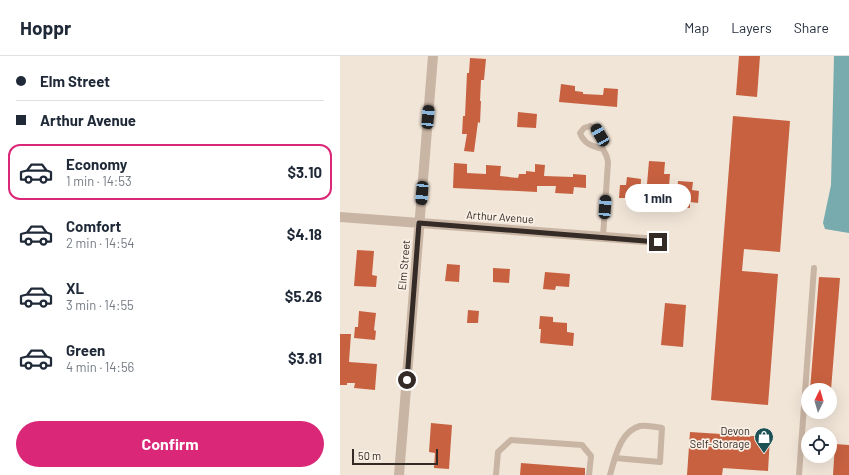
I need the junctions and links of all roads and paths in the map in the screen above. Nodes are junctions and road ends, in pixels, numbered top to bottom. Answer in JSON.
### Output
{"nodes":[{"id":1,"x":433,"y":56,"type":"edge"},
{"id":2,"x":603,"y":149,"type":"dead end"},
{"id":3,"x":340,"y":217,"type":"edge"},
{"id":4,"x":419,"y":223,"type":"junction"},
{"id":5,"x":603,"y":237,"type":"junction"},
{"id":6,"x":658,"y":242,"type":"dead end"},
{"id":7,"x":814,"y":268,"type":"dead end"},
{"id":8,"x":615,"y":458,"type":"junction"},
{"id":9,"x":399,"y":475,"type":"edge"},
{"id":10,"x":496,"y":475,"type":"edge"},
{"id":11,"x":590,"y":475,"type":"edge"},
{"id":12,"x":610,"y":475,"type":"edge"},
{"id":13,"x":799,"y":475,"type":"edge"}],
"edges":[{"from":1,"to":4,"type":"street","name":"Elm Street"},
{"from":2,"to":5,"type":"lane"},
{"from":3,"to":4,"type":"street","name":"Arthur Avenue"},
{"from":4,"to":5,"type":"street","name":"Arthur Avenue"},
{"from":4,"to":9,"type":"street","name":"Elm Street"},
{"from":5,"to":6,"type":"street","name":"Arthur Avenue"},
{"from":7,"to":13,"type":"lane"},
{"from":8,"to":8,"type":"lane"},
{"from":8,"to":12,"type":"lane"},
{"from":10,"to":11,"type":"lane"}]}
